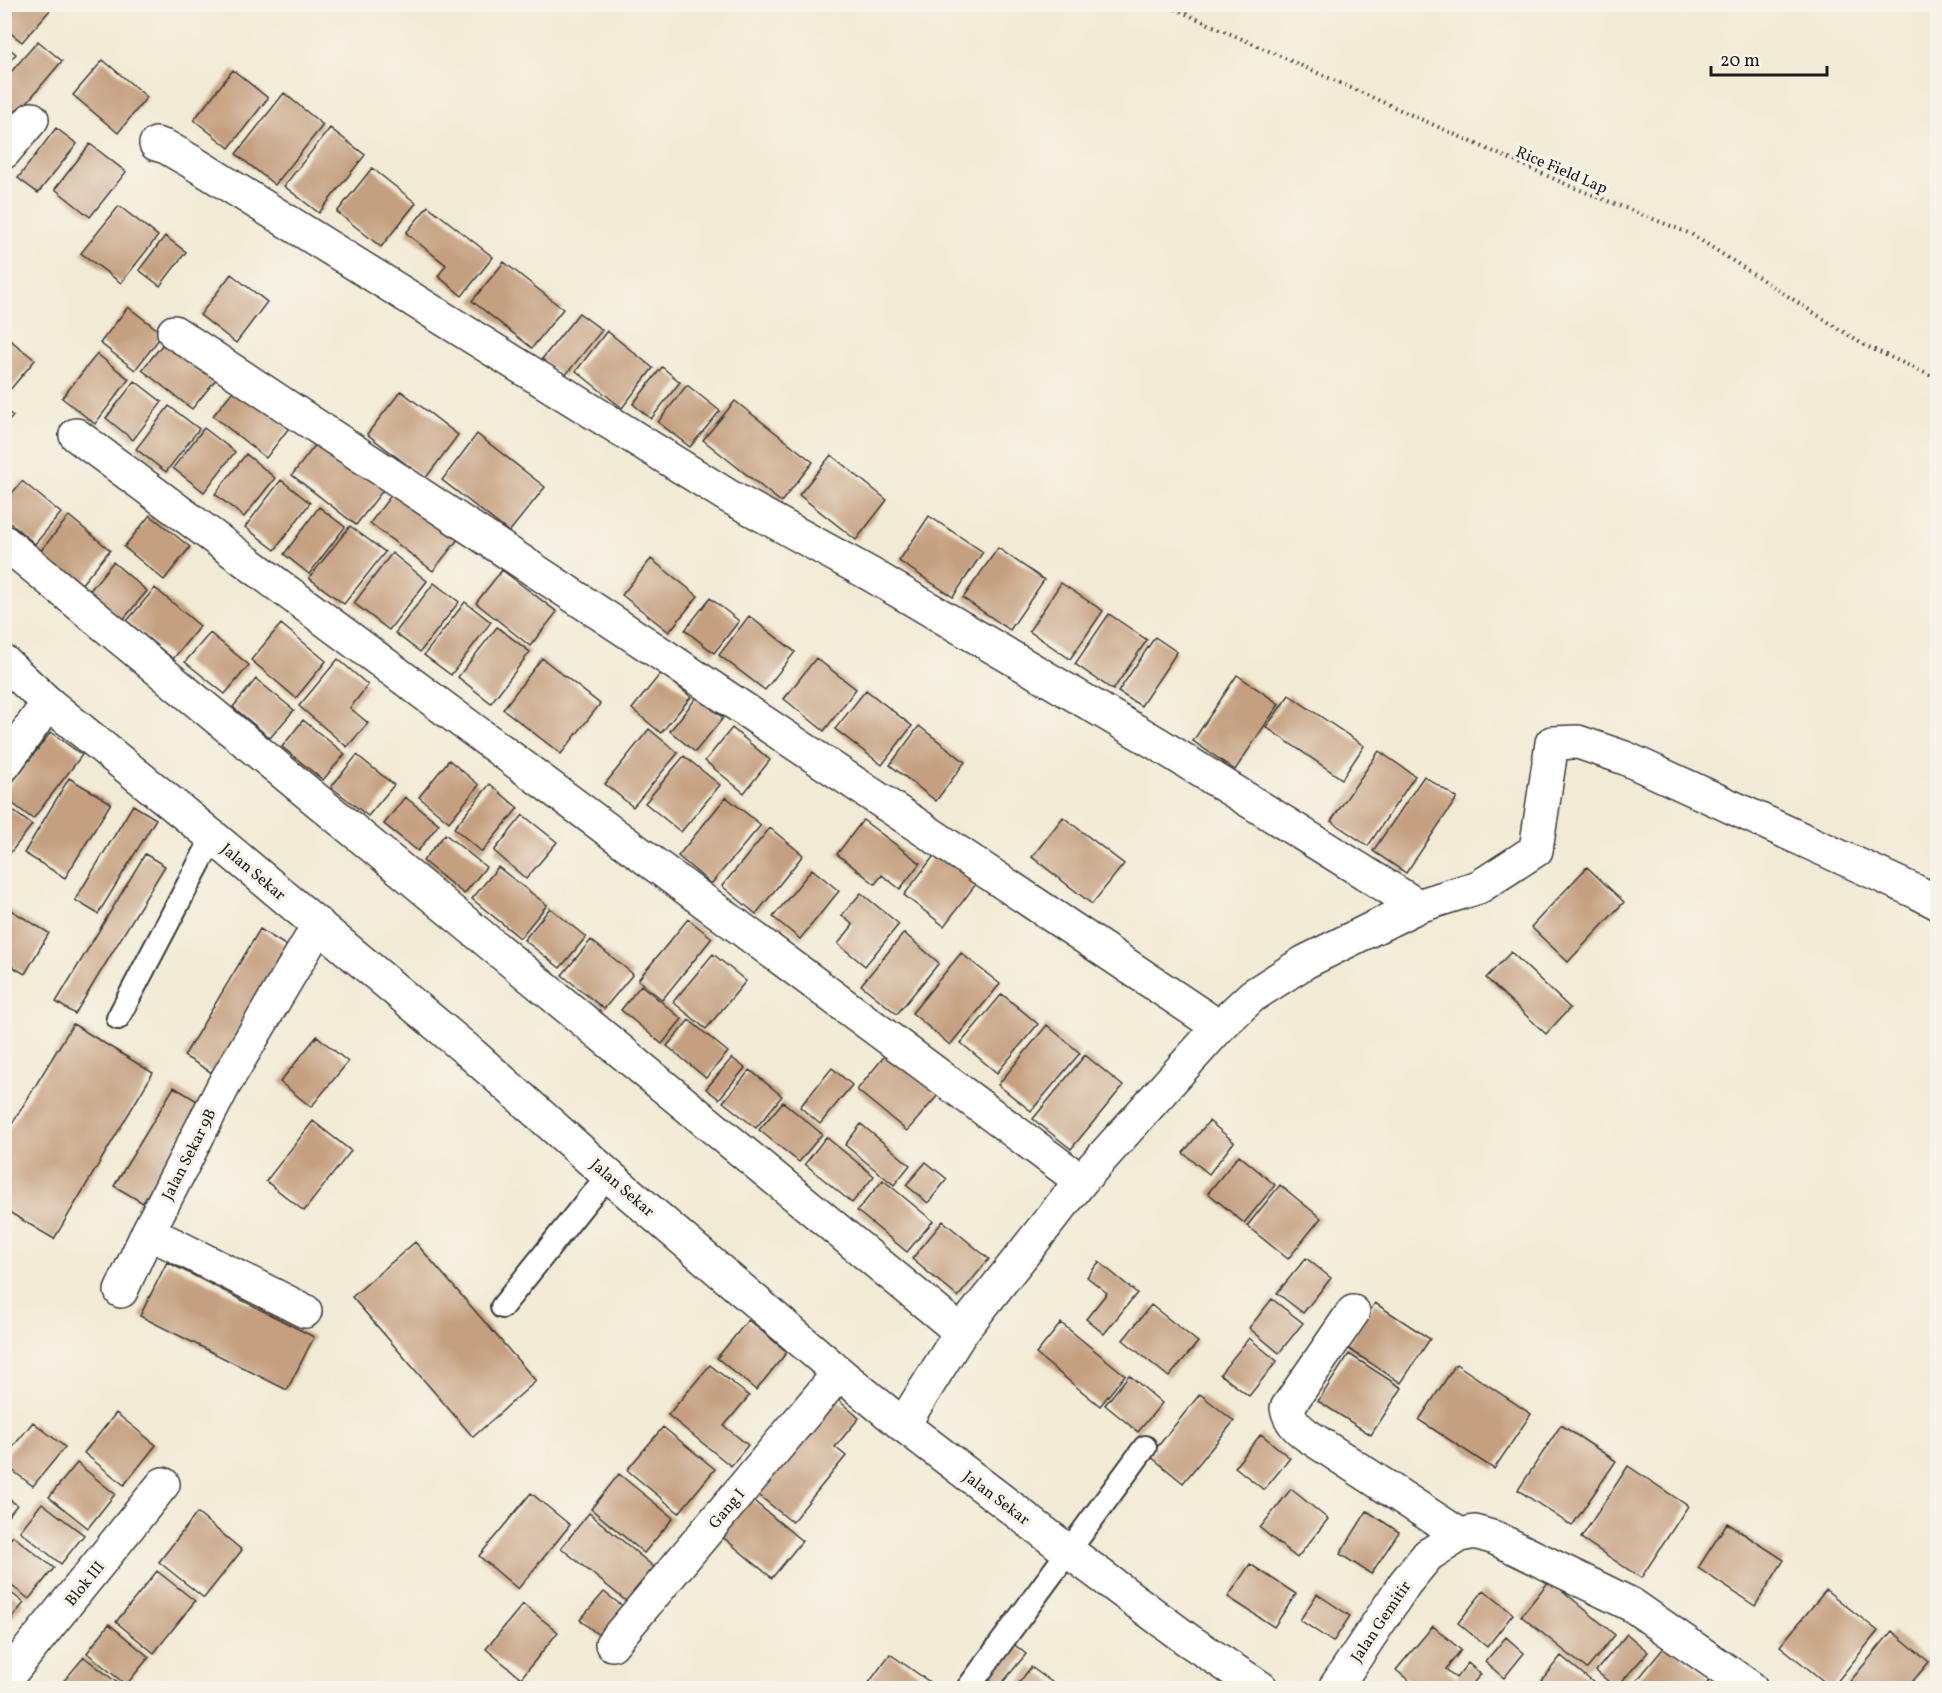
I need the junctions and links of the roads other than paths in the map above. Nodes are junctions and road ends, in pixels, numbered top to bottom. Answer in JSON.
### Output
{"nodes":[{"id":1,"x":32,"y":119,"type":"dead end"},
{"id":2,"x":156,"y":144,"type":"dead end"},
{"id":3,"x":4,"y":152,"type":"edge"},
{"id":4,"x":174,"y":332,"type":"dead end"},
{"id":5,"x":76,"y":435,"type":"dead end"},
{"id":6,"x":4,"y":542,"type":"edge"},
{"id":7,"x":4,"y":662,"type":"edge"},
{"id":8,"x":48,"y":703,"type":"junction"},
{"id":9,"x":4,"y":765,"type":"edge"},
{"id":10,"x":213,"y":837,"type":"junction"},
{"id":11,"x":1938,"y":903,"type":"edge"},
{"id":12,"x":1418,"y":906,"type":"junction"},
{"id":13,"x":319,"y":925,"type":"junction"},
{"id":14,"x":118,"y":1018,"type":"dead end"},
{"id":15,"x":1219,"y":1027,"type":"junction"},
{"id":16,"x":609,"y":1176,"type":"junction"},
{"id":17,"x":1081,"y":1181,"type":"junction"},
{"id":18,"x":148,"y":1232,"type":"junction"},
{"id":19,"x":121,"y":1291,"type":"dead end"},
{"id":20,"x":502,"y":1307,"type":"dead end"},
{"id":21,"x":305,"y":1311,"type":"dead end"},
{"id":22,"x":1353,"y":1311,"type":"dead end"},
{"id":23,"x":961,"y":1332,"type":"junction"},
{"id":24,"x":839,"y":1373,"type":"junction"},
{"id":25,"x":903,"y":1425,"type":"junction"},
{"id":26,"x":1144,"y":1447,"type":"dead end"},
{"id":27,"x":163,"y":1484,"type":"dead end"},
{"id":28,"x":1460,"y":1535,"type":"junction"},
{"id":29,"x":1068,"y":1551,"type":"junction"},
{"id":30,"x":612,"y":1644,"type":"dead end"},
{"id":31,"x":4,"y":1681,"type":"edge"},
{"id":32,"x":968,"y":1689,"type":"edge"},
{"id":33,"x":1261,"y":1689,"type":"edge"},
{"id":34,"x":1335,"y":1689,"type":"edge"},
{"id":35,"x":1751,"y":1689,"type":"edge"}],
"edges":[{"from":1,"to":3,"type":"street"},
{"from":2,"to":12,"type":"street"},
{"from":4,"to":15,"type":"street"},
{"from":5,"to":17,"type":"street"},
{"from":6,"to":23,"type":"street"},
{"from":7,"to":8,"type":"street","name":"Jalan Sekar"},
{"from":8,"to":9,"type":"street"},
{"from":8,"to":10,"type":"street","name":"Jalan Sekar"},
{"from":10,"to":13,"type":"street","name":"Jalan Sekar"},
{"from":10,"to":14,"type":"lane"},
{"from":11,"to":12,"type":"street"},
{"from":12,"to":15,"type":"street"},
{"from":13,"to":16,"type":"street","name":"Jalan Sekar"},
{"from":13,"to":18,"type":"street","name":"Jalan Sekar 9B"},
{"from":15,"to":17,"type":"street"},
{"from":16,"to":20,"type":"lane"},
{"from":16,"to":24,"type":"street","name":"Jalan Sekar"},
{"from":17,"to":23,"type":"street"},
{"from":18,"to":19,"type":"street","name":"Jalan Sekar 9B"},
{"from":18,"to":21,"type":"street"},
{"from":22,"to":28,"type":"street"},
{"from":23,"to":25,"type":"street"},
{"from":24,"to":25,"type":"street","name":"Jalan Sekar"},
{"from":24,"to":30,"type":"street","name":"Gang I"},
{"from":25,"to":29,"type":"street","name":"Jalan Sekar"},
{"from":26,"to":29,"type":"lane"},
{"from":27,"to":31,"type":"street","name":"Blok III"},
{"from":28,"to":34,"type":"street","name":"Jalan Gemitir"},
{"from":28,"to":35,"type":"street"},
{"from":29,"to":32,"type":"lane"},
{"from":29,"to":33,"type":"street","name":"Jalan Sekar"}]}
